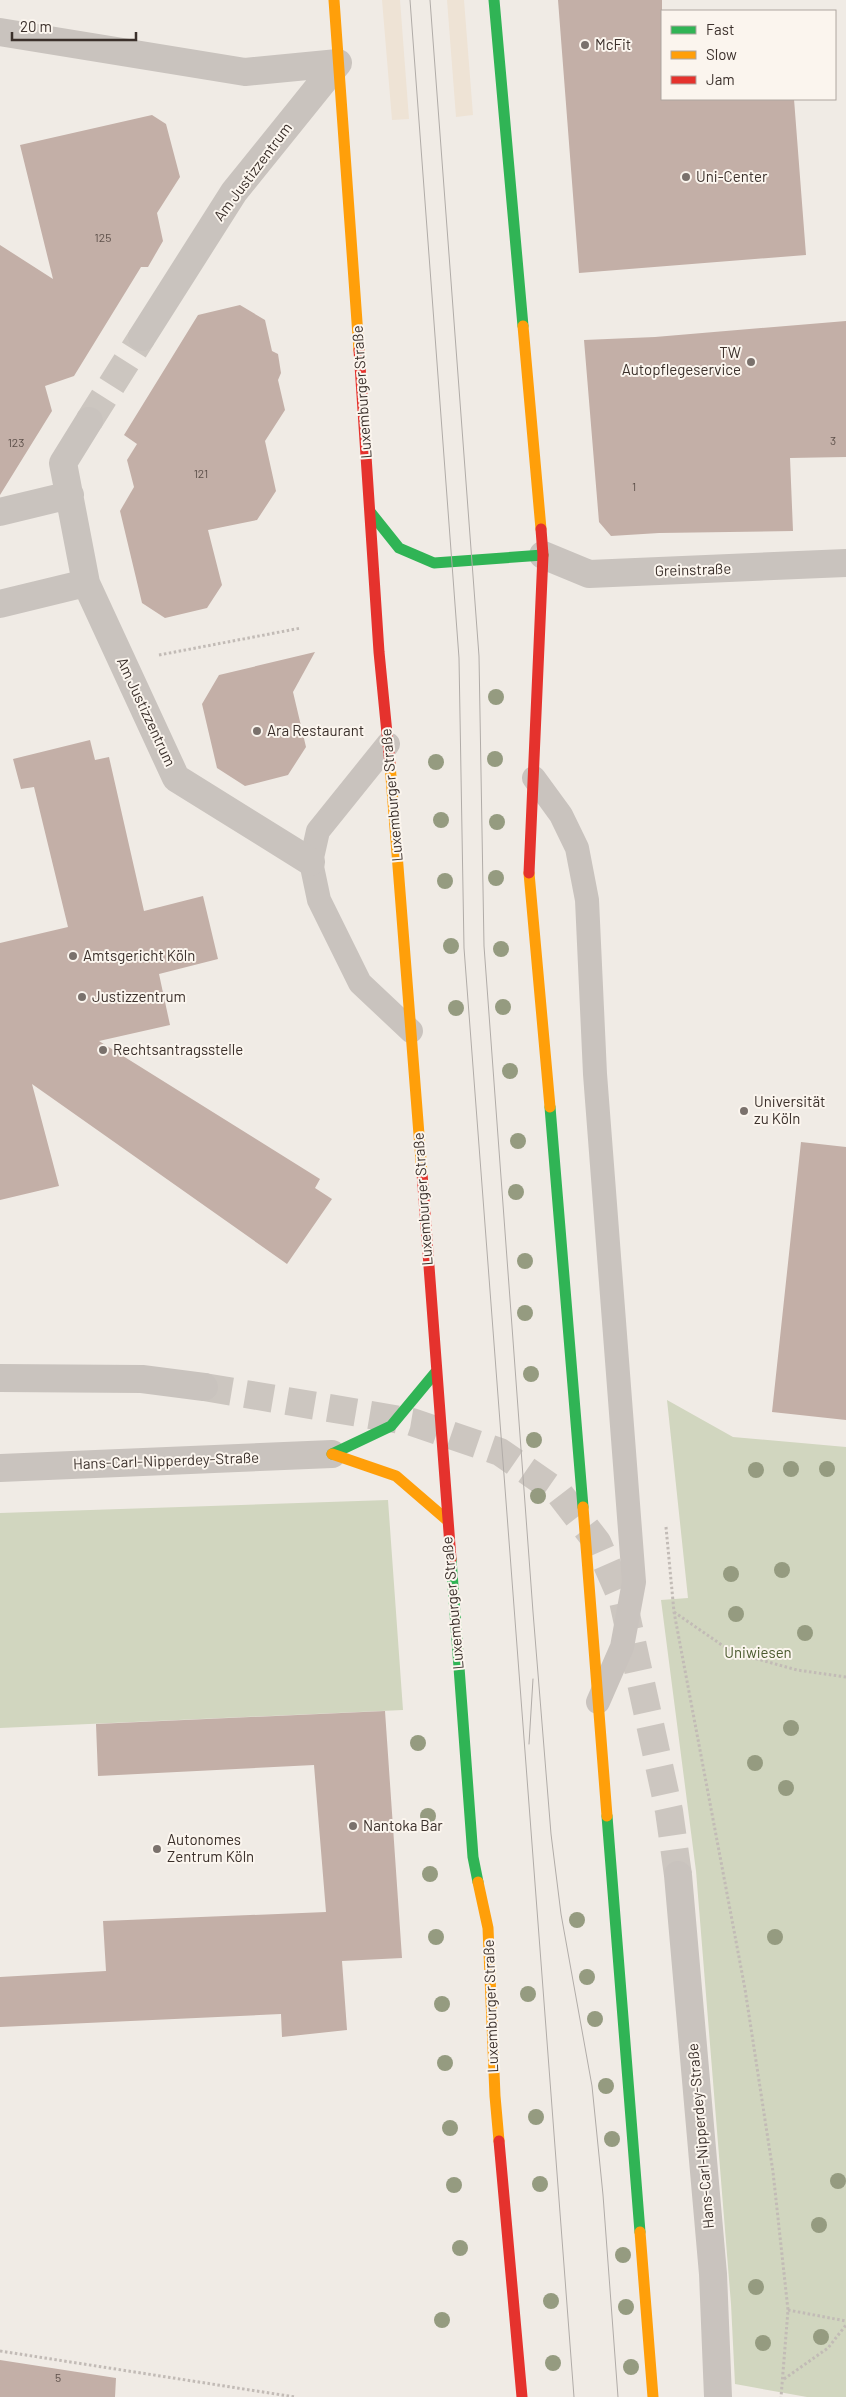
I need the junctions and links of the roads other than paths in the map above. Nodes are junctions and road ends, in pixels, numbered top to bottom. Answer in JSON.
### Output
{"nodes":[{"id":1,"x":334,"y":0,"type":"edge"},
{"id":2,"x":494,"y":0,"type":"edge"},
{"id":3,"x":0,"y":32,"type":"edge"},
{"id":4,"x":338,"y":63,"type":"junction"},
{"id":5,"x":142,"y":337,"type":"tunnel mouth"},
{"id":6,"x":90,"y":421,"type":"tunnel mouth"},
{"id":7,"x":70,"y":495,"type":"junction"},
{"id":8,"x":0,"y":512,"type":"edge"},
{"id":9,"x":371,"y":513,"type":"junction"},
{"id":10,"x":543,"y":555,"type":"junction"},
{"id":11,"x":846,"y":563,"type":"edge"},
{"id":12,"x":86,"y":583,"type":"junction"},
{"id":13,"x":0,"y":604,"type":"edge"},
{"id":14,"x":388,"y":744,"type":"junction"},
{"id":15,"x":534,"y":778,"type":"junction"},
{"id":16,"x":311,"y":862,"type":"junction"},
{"id":17,"x":411,"y":1031,"type":"junction"},
{"id":18,"x":436,"y":1373,"type":"junction"},
{"id":19,"x":0,"y":1378,"type":"edge"},
{"id":20,"x":204,"y":1387,"type":"tunnel mouth"},
{"id":21,"x":332,"y":1454,"type":"junction"},
{"id":22,"x":0,"y":1468,"type":"edge"},
{"id":23,"x":447,"y":1520,"type":"junction"},
{"id":24,"x":598,"y":1702,"type":"junction"},
{"id":25,"x":678,"y":1875,"type":"tunnel mouth"},
{"id":26,"x":522,"y":2397,"type":"edge"},
{"id":27,"x":653,"y":2397,"type":"edge"},
{"id":28,"x":718,"y":2397,"type":"edge"}],
"edges":[{"from":1,"to":4,"type":"main road","name":"Luxemburger Straße"},
{"from":2,"to":10,"type":"main road"},
{"from":3,"to":4,"type":"street"},
{"from":4,"to":5,"type":"street","name":"Am Justizzentrum"},
{"from":4,"to":9,"type":"main road","name":"Luxemburger Straße"},
{"from":6,"to":7,"type":"street","name":"Am Justizzentrum"},
{"from":7,"to":8,"type":"street"},
{"from":7,"to":12,"type":"street","name":"Am Justizzentrum"},
{"from":9,"to":10,"type":"main road"},
{"from":9,"to":14,"type":"main road","name":"Luxemburger Straße"},
{"from":10,"to":11,"type":"street","name":"Greinstraße"},
{"from":10,"to":15,"type":"main road"},
{"from":12,"to":13,"type":"street"},
{"from":12,"to":16,"type":"street","name":"Am Justizzentrum"},
{"from":14,"to":16,"type":"lane"},
{"from":14,"to":17,"type":"main road","name":"Luxemburger Straße"},
{"from":15,"to":24,"type":"main road"},
{"from":15,"to":24,"type":"lane"},
{"from":16,"to":17,"type":"lane"},
{"from":17,"to":18,"type":"main road","name":"Luxemburger Straße"},
{"from":18,"to":21,"type":"main road"},
{"from":18,"to":23,"type":"main road","name":"Luxemburger Straße"},
{"from":19,"to":20,"type":"street"},
{"from":21,"to":22,"type":"street","name":"Hans-Carl-Nipperdey-Straße"},
{"from":21,"to":23,"type":"main road"},
{"from":23,"to":26,"type":"main road","name":"Luxemburger Straße"},
{"from":24,"to":27,"type":"main road"},
{"from":25,"to":28,"type":"street","name":"Hans-Carl-Nipperdey-Straße"}]}
